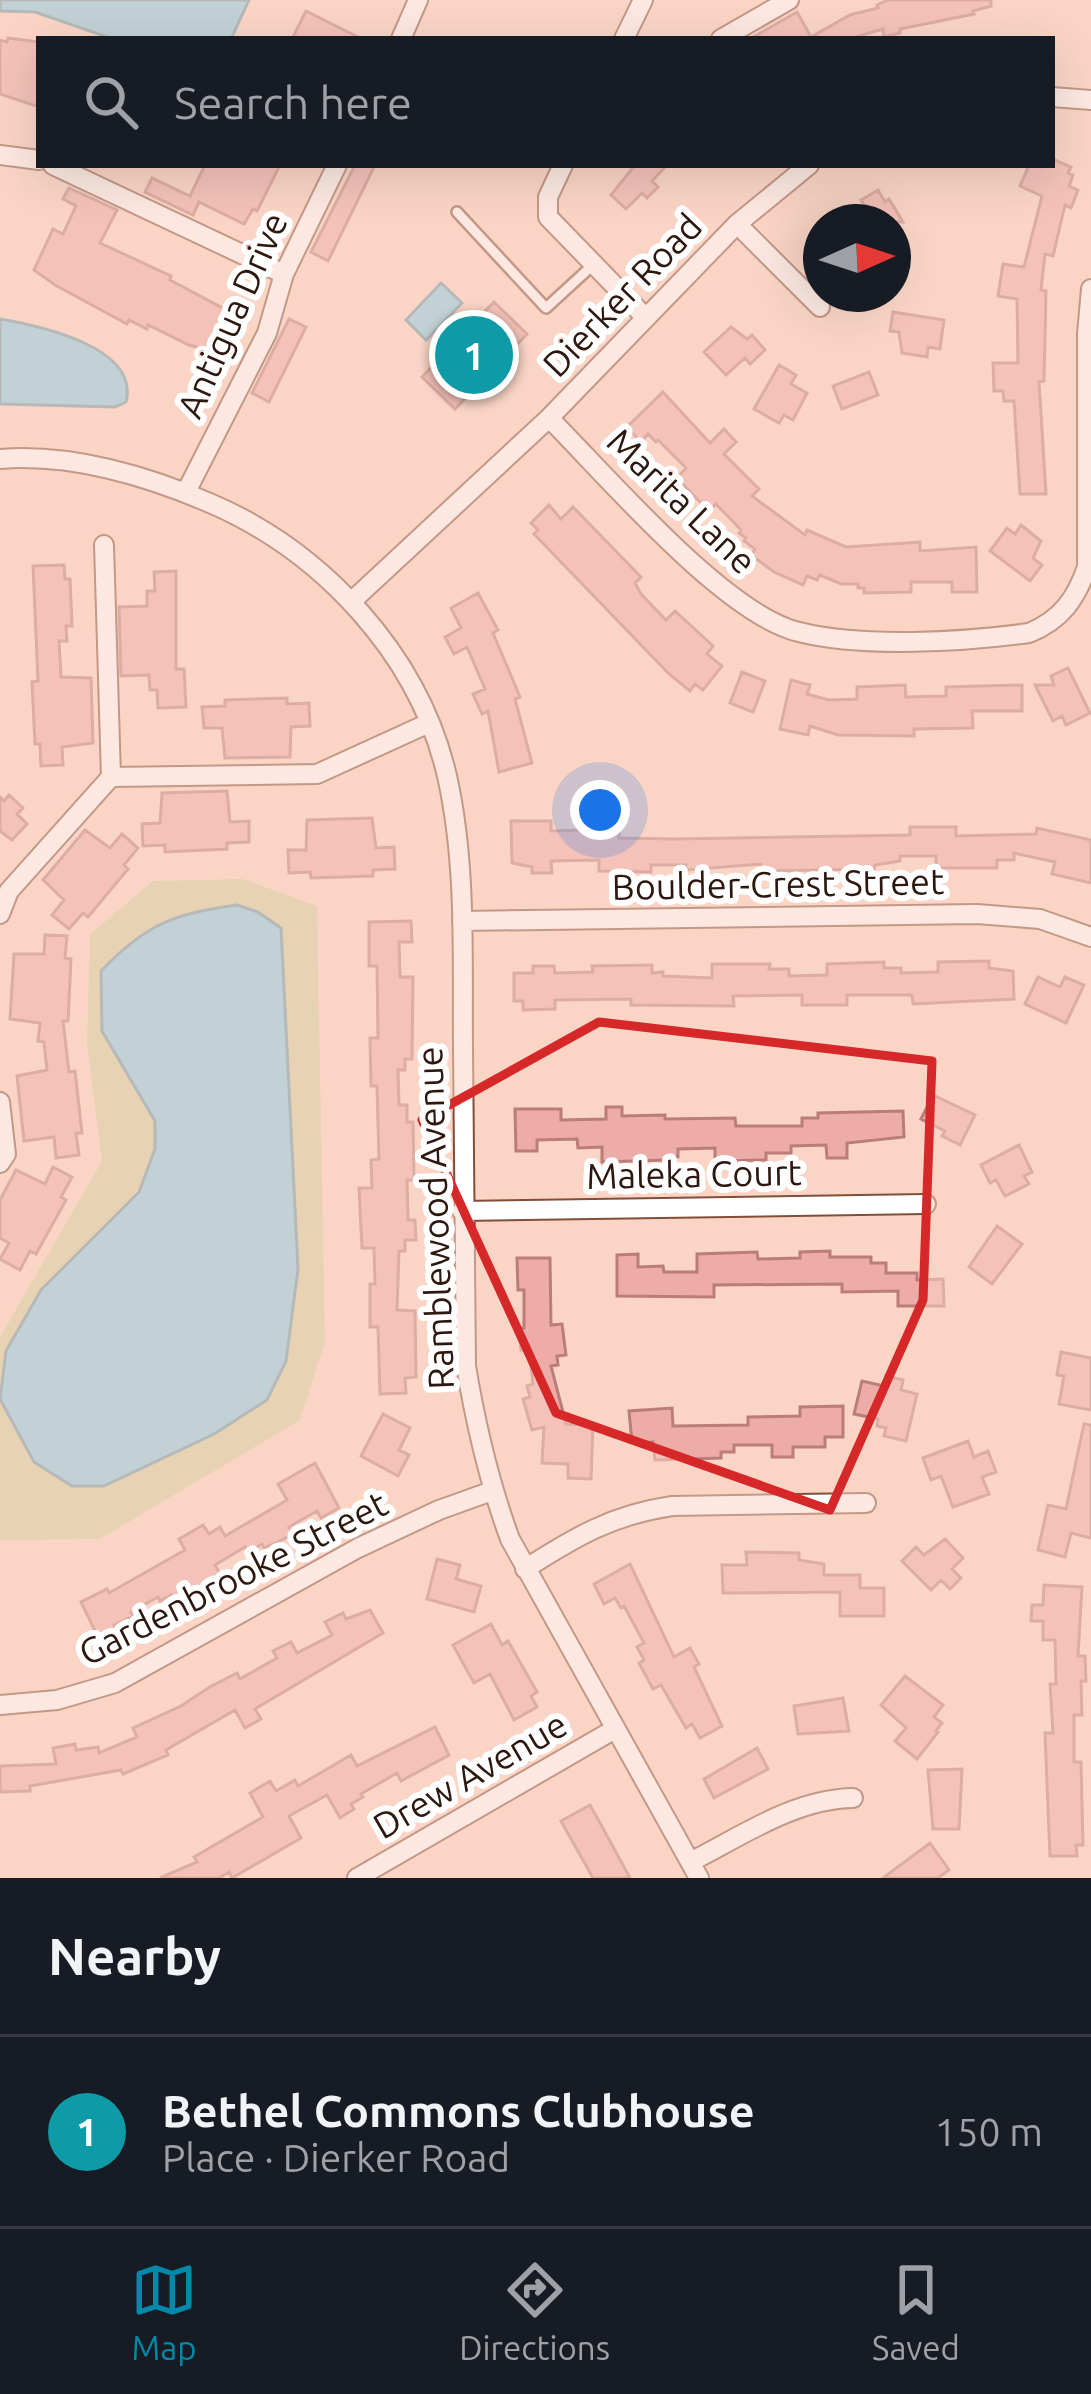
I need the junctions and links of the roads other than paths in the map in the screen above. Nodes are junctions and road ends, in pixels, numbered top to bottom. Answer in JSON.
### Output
{"nodes":[{"id":1,"x":418,"y":0,"type":"edge"},
{"id":2,"x":643,"y":0,"type":"edge"},
{"id":3,"x":789,"y":0,"type":"edge"},
{"id":4,"x":402,"y":36,"type":"edge"},
{"id":5,"x":625,"y":36,"type":"edge"},
{"id":6,"x":726,"y":36,"type":"edge"},
{"id":7,"x":1055,"y":97,"type":"edge"},
{"id":8,"x":1091,"y":100,"type":"edge"},
{"id":9,"x":0,"y":155,"type":"edge"},
{"id":10,"x":36,"y":160,"type":"edge"},
{"id":11,"x":59,"y":168,"type":"edge"},
{"id":12,"x":336,"y":168,"type":"edge"},
{"id":13,"x":562,"y":168,"type":"edge"},
{"id":14,"x":805,"y":168,"type":"edge"},
{"id":15,"x":458,"y":212,"type":"dead end"},
{"id":16,"x":736,"y":224,"type":"junction"},
{"id":17,"x":594,"y":264,"type":"junction"},
{"id":18,"x":284,"y":274,"type":"junction"},
{"id":19,"x":1091,"y":289,"type":"edge"},
{"id":20,"x":803,"y":290,"type":"edge"},
{"id":21,"x":646,"y":318,"type":"junction"},
{"id":22,"x":549,"y":418,"type":"junction"},
{"id":23,"x":0,"y":459,"type":"edge"},
{"id":24,"x":186,"y":492,"type":"junction"},
{"id":25,"x":104,"y":545,"type":"dead end"},
{"id":26,"x":352,"y":601,"type":"junction"},
{"id":27,"x":429,"y":722,"type":"junction"},
{"id":28,"x":111,"y":777,"type":"junction"},
{"id":29,"x":5,"y":887,"type":"edge"},
{"id":30,"x":0,"y":914,"type":"edge"},
{"id":31,"x":462,"y":922,"type":"junction"},
{"id":32,"x":1091,"y":937,"type":"edge"},
{"id":33,"x":0,"y":1102,"type":"edge"},
{"id":34,"x":0,"y":1163,"type":"edge"},
{"id":35,"x":926,"y":1204,"type":"dead end"},
{"id":36,"x":462,"y":1211,"type":"junction"},
{"id":37,"x":492,"y":1491,"type":"junction"},
{"id":38,"x":866,"y":1504,"type":"dead end"},
{"id":39,"x":525,"y":1569,"type":"junction"},
{"id":40,"x":0,"y":1705,"type":"edge"},
{"id":41,"x":615,"y":1729,"type":"junction"},
{"id":42,"x":854,"y":1798,"type":"dead end"},
{"id":43,"x":695,"y":1870,"type":"edge"},
{"id":44,"x":360,"y":1877,"type":"edge"}],
"edges":[{"from":1,"to":4,"type":"street"},
{"from":2,"to":5,"type":"street"},
{"from":3,"to":6,"type":"street"},
{"from":7,"to":8,"type":"street"},
{"from":9,"to":10,"type":"street"},
{"from":11,"to":18,"type":"street"},
{"from":12,"to":18,"type":"street","name":"Antigua Drive"},
{"from":13,"to":17,"type":"street"},
{"from":14,"to":16,"type":"street","name":"Dierker Road"},
{"from":15,"to":17,"type":"lane"},
{"from":16,"to":20,"type":"street"},
{"from":16,"to":21,"type":"street","name":"Dierker Road"},
{"from":17,"to":21,"type":"street"},
{"from":18,"to":24,"type":"street","name":"Antigua Drive"},
{"from":19,"to":22,"type":"street","name":"Marita Lane"},
{"from":21,"to":22,"type":"street","name":"Dierker Road"},
{"from":22,"to":26,"type":"street","name":"Dierker Road"},
{"from":23,"to":24,"type":"street"},
{"from":24,"to":26,"type":"street"},
{"from":25,"to":28,"type":"street"},
{"from":26,"to":27,"type":"street","name":"Ramblewood Avenue"},
{"from":27,"to":28,"type":"street"},
{"from":27,"to":31,"type":"street","name":"Ramblewood Avenue"},
{"from":28,"to":29,"type":"street"},
{"from":29,"to":30,"type":"street"},
{"from":31,"to":32,"type":"street","name":"Boulder-Crest Street"},
{"from":31,"to":36,"type":"street","name":"Ramblewood Avenue"},
{"from":33,"to":34,"type":"street"},
{"from":35,"to":36,"type":"street","name":"Maleka Court"},
{"from":36,"to":37,"type":"street","name":"Ramblewood Avenue"},
{"from":37,"to":39,"type":"street","name":"Ramblewood Avenue"},
{"from":37,"to":40,"type":"street","name":"Gardenbrooke Street"},
{"from":38,"to":39,"type":"street"},
{"from":39,"to":41,"type":"street","name":"Ramblewood Avenue"},
{"from":41,"to":43,"type":"street","name":"Ramblewood Avenue"},
{"from":41,"to":44,"type":"street","name":"Drew Avenue"},
{"from":42,"to":43,"type":"street"}]}
